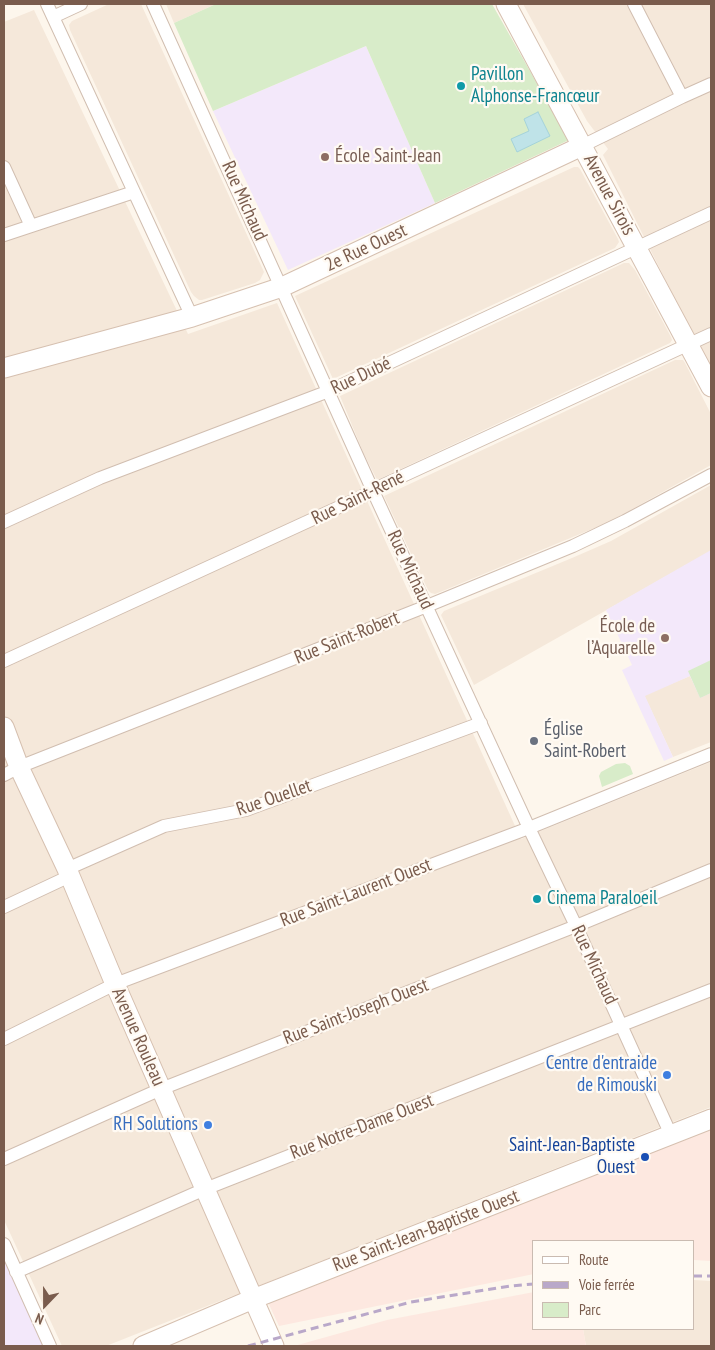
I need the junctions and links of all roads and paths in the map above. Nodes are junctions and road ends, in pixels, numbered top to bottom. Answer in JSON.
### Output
{"nodes":[{"id":1,"x":47,"y":4,"type":"edge"},
{"id":2,"x":81,"y":4,"type":"edge"},
{"id":3,"x":153,"y":4,"type":"edge"},
{"id":4,"x":506,"y":4,"type":"edge"},
{"id":5,"x":634,"y":4,"type":"edge"},
{"id":6,"x":53,"y":17,"type":"junction"},
{"id":7,"x":711,"y":84,"type":"edge"},
{"id":8,"x":682,"y":97,"type":"junction"},
{"id":9,"x":582,"y":146,"type":"junction"},
{"id":10,"x":4,"y":167,"type":"edge"},
{"id":11,"x":134,"y":192,"type":"junction"},
{"id":12,"x":711,"y":213,"type":"edge"},
{"id":13,"x":32,"y":226,"type":"junction"},
{"id":14,"x":4,"y":235,"type":"edge"},
{"id":15,"x":637,"y":248,"type":"junction"},
{"id":16,"x":282,"y":287,"type":"junction"},
{"id":17,"x":192,"y":317,"type":"junction"},
{"id":18,"x":711,"y":334,"type":"edge"},
{"id":19,"x":688,"y":344,"type":"junction"},
{"id":20,"x":4,"y":368,"type":"edge"},
{"id":21,"x":711,"y":387,"type":"edge"},
{"id":22,"x":329,"y":391,"type":"junction"},
{"id":23,"x":711,"y":475,"type":"edge"},
{"id":24,"x":373,"y":490,"type":"junction"},
{"id":25,"x":4,"y":522,"type":"edge"},
{"id":26,"x":427,"y":606,"type":"junction"},
{"id":27,"x":4,"y":661,"type":"edge"},
{"id":28,"x":481,"y":723,"type":"junction"},
{"id":29,"x":4,"y":727,"type":"edge"},
{"id":30,"x":711,"y":754,"type":"edge"},
{"id":31,"x":12,"y":771,"type":"edge"},
{"id":32,"x":529,"y":828,"type":"junction"},
{"id":33,"x":711,"y":870,"type":"edge"},
{"id":34,"x":68,"y":872,"type":"junction"},
{"id":35,"x":4,"y":907,"type":"edge"},
{"id":36,"x":576,"y":926,"type":"junction"},
{"id":37,"x":115,"y":984,"type":"junction"},
{"id":38,"x":711,"y":990,"type":"edge"},
{"id":39,"x":622,"y":1026,"type":"junction"},
{"id":40,"x":4,"y":1039,"type":"edge"},
{"id":41,"x":161,"y":1089,"type":"junction"},
{"id":42,"x":711,"y":1119,"type":"edge"},
{"id":43,"x":671,"y":1135,"type":"junction"},
{"id":44,"x":4,"y":1159,"type":"edge"},
{"id":45,"x":205,"y":1189,"type":"junction"},
{"id":46,"x":4,"y":1244,"type":"edge"},
{"id":47,"x":16,"y":1272,"type":"junction"},
{"id":48,"x":253,"y":1299,"type":"junction"},
{"id":49,"x":50,"y":1346,"type":"edge"},
{"id":50,"x":143,"y":1346,"type":"edge"},
{"id":51,"x":274,"y":1346,"type":"edge"}],
"edges":[{"from":1,"to":6,"type":"street"},
{"from":2,"to":6,"type":"street"},
{"from":3,"to":16,"type":"street","name":"Rue Michaud"},
{"from":4,"to":9,"type":"street","name":"Avenue Sirois"},
{"from":5,"to":8,"type":"street"},
{"from":6,"to":11,"type":"street"},
{"from":7,"to":8,"type":"street","name":"2e Rue Ouest"},
{"from":8,"to":9,"type":"street","name":"2e Rue Ouest"},
{"from":9,"to":15,"type":"street","name":"Avenue Sirois"},
{"from":9,"to":16,"type":"street","name":"2e Rue Ouest"},
{"from":10,"to":13,"type":"street"},
{"from":11,"to":13,"type":"street"},
{"from":11,"to":17,"type":"street"},
{"from":12,"to":15,"type":"street","name":"Rue Dubé"},
{"from":13,"to":14,"type":"street"},
{"from":15,"to":19,"type":"street","name":"Avenue Sirois"},
{"from":15,"to":22,"type":"street","name":"Rue Dubé"},
{"from":16,"to":17,"type":"street","name":"2e Rue Ouest"},
{"from":16,"to":22,"type":"street","name":"Rue Michaud"},
{"from":17,"to":20,"type":"street","name":"2e Rue Ouest"},
{"from":18,"to":19,"type":"street","name":"Rue Saint-René"},
{"from":19,"to":21,"type":"street","name":"Avenue Sirois"},
{"from":19,"to":24,"type":"street","name":"Rue Saint-René"},
{"from":22,"to":24,"type":"street","name":"Rue Michaud"},
{"from":22,"to":25,"type":"street","name":"Rue Dubé"},
{"from":23,"to":26,"type":"street","name":"Rue Saint-Robert"},
{"from":24,"to":26,"type":"street","name":"Rue Michaud"},
{"from":24,"to":27,"type":"street","name":"Rue Saint-René"},
{"from":26,"to":28,"type":"street","name":"Rue Michaud"},
{"from":26,"to":31,"type":"street","name":"Rue Saint-Robert"},
{"from":28,"to":32,"type":"street","name":"Rue Michaud"},
{"from":28,"to":34,"type":"street","name":"Rue Ouellet"},
{"from":29,"to":31,"type":"street","name":"Avenue Rouleau"},
{"from":30,"to":32,"type":"street","name":"Rue Saint-Laurent Ouest"},
{"from":31,"to":34,"type":"street","name":"Avenue Rouleau"},
{"from":32,"to":36,"type":"street","name":"Rue Michaud"},
{"from":32,"to":37,"type":"street","name":"Rue Saint-Laurent Ouest"},
{"from":33,"to":36,"type":"street","name":"Rue Saint-Joseph Ouest"},
{"from":34,"to":35,"type":"street","name":"Rue Ouellet"},
{"from":34,"to":37,"type":"street","name":"Avenue Rouleau"},
{"from":36,"to":39,"type":"street","name":"Rue Michaud"},
{"from":36,"to":41,"type":"street","name":"Rue Saint-Joseph Ouest"},
{"from":37,"to":40,"type":"street","name":"Rue Saint-Laurent Ouest"},
{"from":37,"to":41,"type":"street","name":"Avenue Rouleau"},
{"from":38,"to":39,"type":"street","name":"Rue Notre-Dame Ouest"},
{"from":39,"to":43,"type":"street","name":"Rue Michaud"},
{"from":39,"to":45,"type":"street","name":"Rue Notre-Dame Ouest"},
{"from":41,"to":44,"type":"street","name":"Rue Saint-Joseph Ouest"},
{"from":41,"to":45,"type":"street","name":"Avenue Rouleau"},
{"from":42,"to":43,"type":"street","name":"Rue Saint-Jean-Baptiste Ouest"},
{"from":43,"to":48,"type":"street","name":"Rue Saint-Jean-Baptiste Ouest"},
{"from":45,"to":47,"type":"street","name":"Rue Notre-Dame Ouest"},
{"from":45,"to":48,"type":"street","name":"Avenue Rouleau"},
{"from":46,"to":47,"type":"street"},
{"from":47,"to":49,"type":"street"},
{"from":48,"to":50,"type":"street","name":"Rue Saint-Jean-Baptiste Ouest"},
{"from":48,"to":51,"type":"street","name":"Avenue Rouleau"}]}
